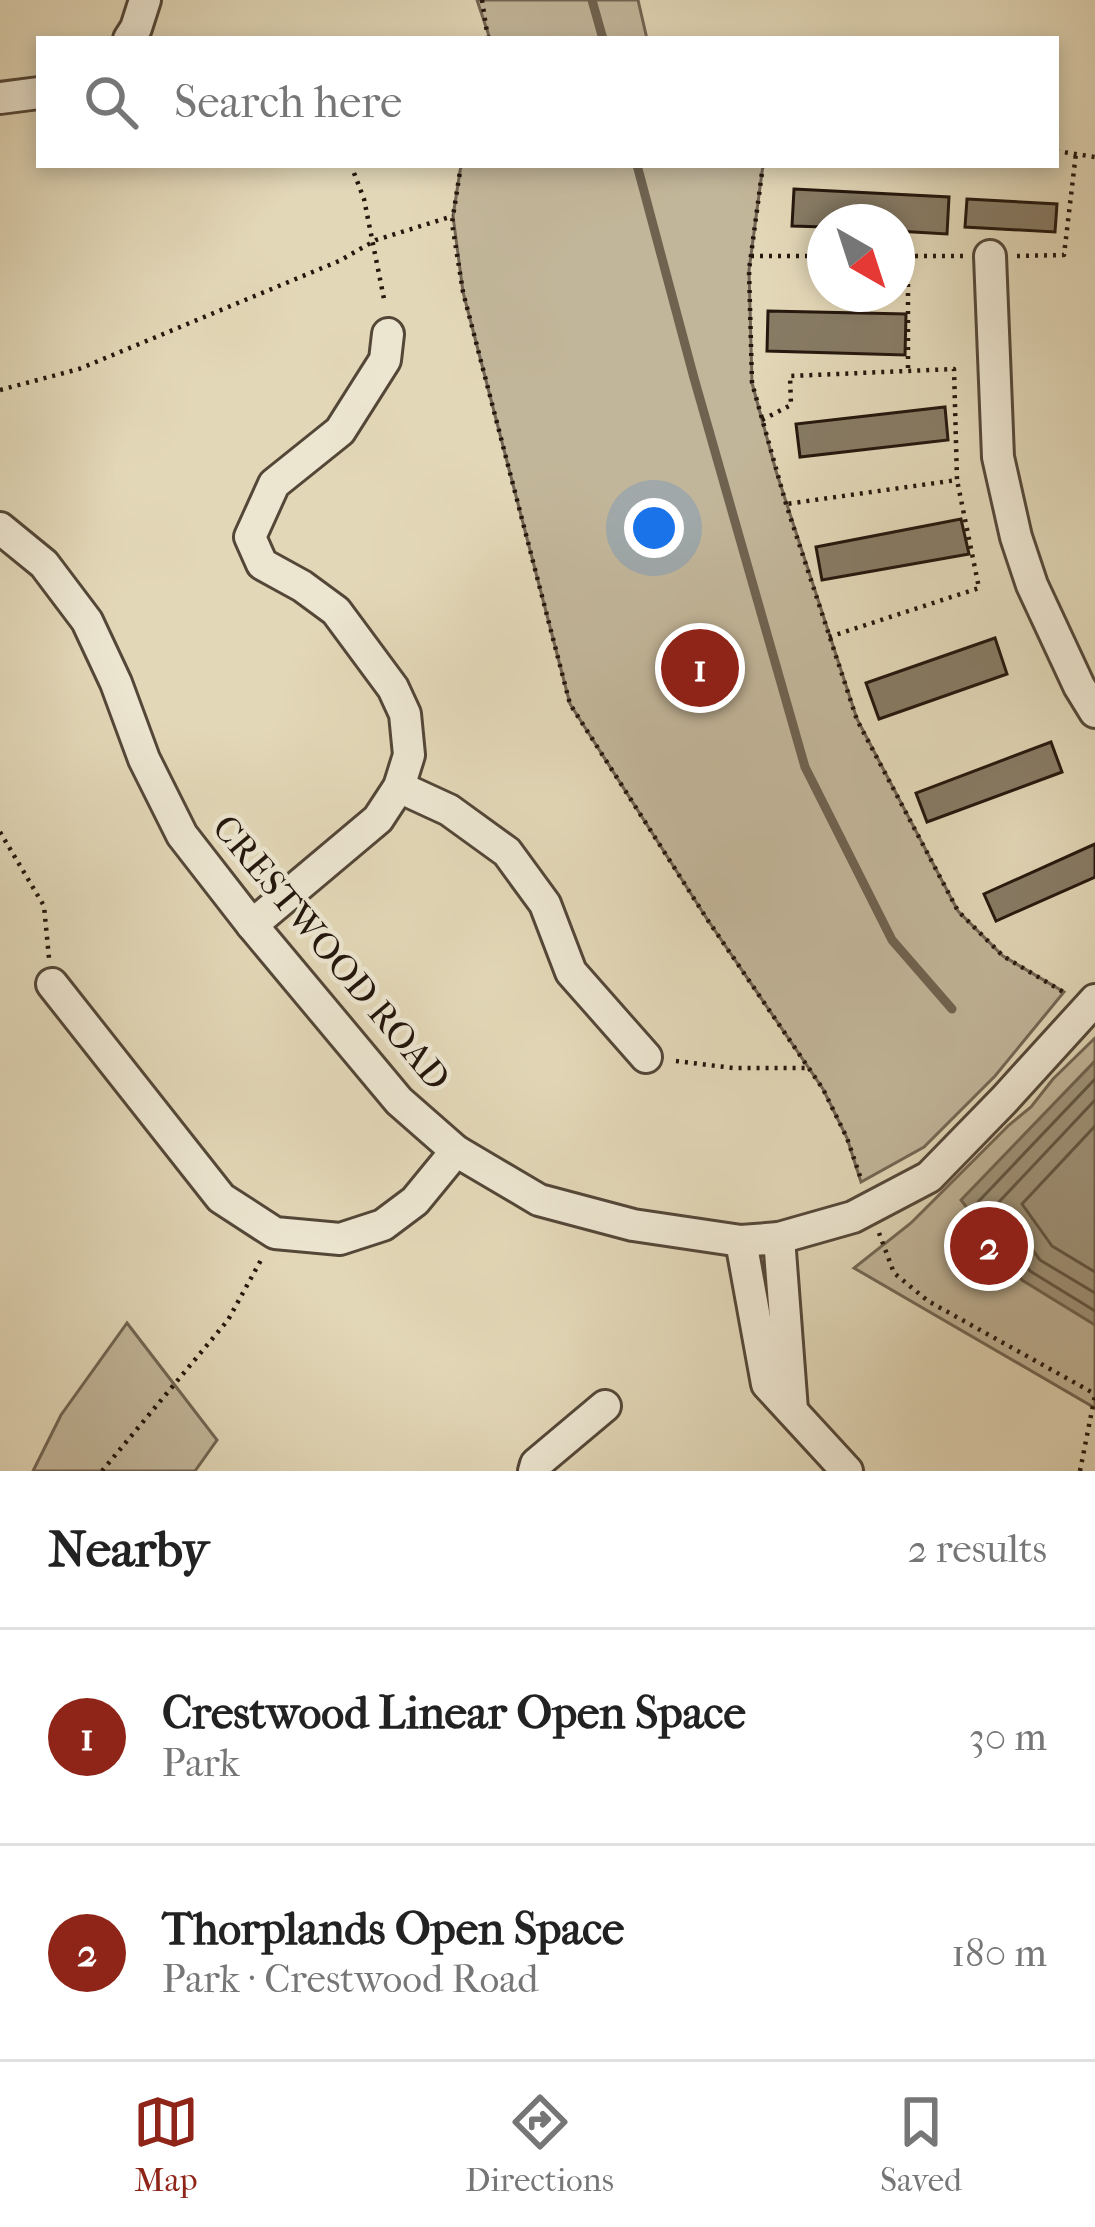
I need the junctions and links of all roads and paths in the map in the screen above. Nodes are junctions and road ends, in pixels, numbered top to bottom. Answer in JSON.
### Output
{"nodes":[{"id":1,"x":145,"y":0,"type":"edge"},
{"id":2,"x":482,"y":0,"type":"edge"},
{"id":3,"x":131,"y":36,"type":"edge"},
{"id":4,"x":488,"y":36,"type":"edge"},
{"id":5,"x":36,"y":93,"type":"edge"},
{"id":6,"x":0,"y":98,"type":"edge"},
{"id":7,"x":1059,"y":152,"type":"edge"},
{"id":8,"x":1095,"y":158,"type":"edge"},
{"id":9,"x":460,"y":168,"type":"edge"},
{"id":10,"x":763,"y":168,"type":"edge"},
{"id":11,"x":354,"y":172,"type":"dead end"},
{"id":12,"x":453,"y":216,"type":"junction"},
{"id":13,"x":374,"y":242,"type":"junction"},
{"id":14,"x":751,"y":256,"type":"junction"},
{"id":15,"x":807,"y":256,"type":"edge"},
{"id":16,"x":990,"y":256,"type":"dead end"},
{"id":17,"x":908,"y":312,"type":"edge"},
{"id":18,"x":388,"y":334,"type":"joint"},
{"id":19,"x":908,"y":371,"type":"junction"},
{"id":20,"x":0,"y":390,"type":"edge"},
{"id":21,"x":762,"y":420,"type":"junction"},
{"id":22,"x":957,"y":480,"type":"junction"},
{"id":23,"x":786,"y":504,"type":"junction"},
{"id":24,"x":0,"y":529,"type":"edge"},
{"id":25,"x":829,"y":637,"type":"junction"},
{"id":26,"x":1095,"y":712,"type":"edge"},
{"id":27,"x":399,"y":787,"type":"junction"},
{"id":28,"x":0,"y":832,"type":"edge"},
{"id":29,"x":252,"y":925,"type":"junction"},
{"id":30,"x":52,"y":984,"type":"joint"},
{"id":31,"x":1092,"y":1004,"type":"edge"},
{"id":32,"x":646,"y":1057,"type":"joint"},
{"id":33,"x":808,"y":1068,"type":"junction"},
{"id":34,"x":456,"y":1150,"type":"junction"},
{"id":35,"x":870,"y":1208,"type":"junction"},
{"id":36,"x":275,"y":1233,"type":"junction"},
{"id":37,"x":779,"y":1238,"type":"junction"},
{"id":38,"x":741,"y":1241,"type":"junction"},
{"id":39,"x":1095,"y":1395,"type":"edge"},
{"id":40,"x":604,"y":1406,"type":"dead end"},
{"id":41,"x":792,"y":1410,"type":"junction"},
{"id":42,"x":826,"y":1464,"type":"edge"},
{"id":43,"x":102,"y":1471,"type":"edge"},
{"id":44,"x":534,"y":1471,"type":"edge"},
{"id":45,"x":1080,"y":1471,"type":"edge"}],
"edges":[{"from":1,"to":3,"type":"street"},
{"from":2,"to":4,"type":"path"},
{"from":5,"to":6,"type":"street"},
{"from":7,"to":8,"type":"path"},
{"from":9,"to":12,"type":"path"},
{"from":10,"to":14,"type":"path"},
{"from":11,"to":13,"type":"path"},
{"from":12,"to":13,"type":"path"},
{"from":12,"to":33,"type":"path"},
{"from":13,"to":18,"type":"path"},
{"from":13,"to":20,"type":"path"},
{"from":14,"to":15,"type":"path"},
{"from":14,"to":21,"type":"path"},
{"from":16,"to":26,"type":"street"},
{"from":17,"to":19,"type":"path"},
{"from":18,"to":27,"type":"street"},
{"from":19,"to":21,"type":"path"},
{"from":19,"to":22,"type":"path"},
{"from":21,"to":23,"type":"path"},
{"from":22,"to":23,"type":"path"},
{"from":22,"to":25,"type":"path"},
{"from":23,"to":25,"type":"path"},
{"from":24,"to":29,"type":"street","name":"CRESTWOOD ROAD"},
{"from":25,"to":31,"type":"path"},
{"from":27,"to":29,"type":"street"},
{"from":27,"to":32,"type":"street"},
{"from":28,"to":30,"type":"path"},
{"from":29,"to":34,"type":"street","name":"CRESTWOOD ROAD"},
{"from":30,"to":36,"type":"street"},
{"from":31,"to":35,"type":"street","name":"CRESTWOOD ROAD"},
{"from":32,"to":33,"type":"path"},
{"from":33,"to":35,"type":"path"},
{"from":34,"to":36,"type":"street"},
{"from":34,"to":38,"type":"street","name":"CRESTWOOD ROAD"},
{"from":35,"to":37,"type":"street","name":"CRESTWOOD ROAD"},
{"from":35,"to":39,"type":"path"},
{"from":36,"to":43,"type":"path"},
{"from":37,"to":38,"type":"street","name":"CRESTWOOD ROAD"},
{"from":37,"to":41,"type":"street"},
{"from":38,"to":41,"type":"street"},
{"from":39,"to":45,"type":"path"},
{"from":40,"to":44,"type":"street"},
{"from":41,"to":42,"type":"street"}]}
